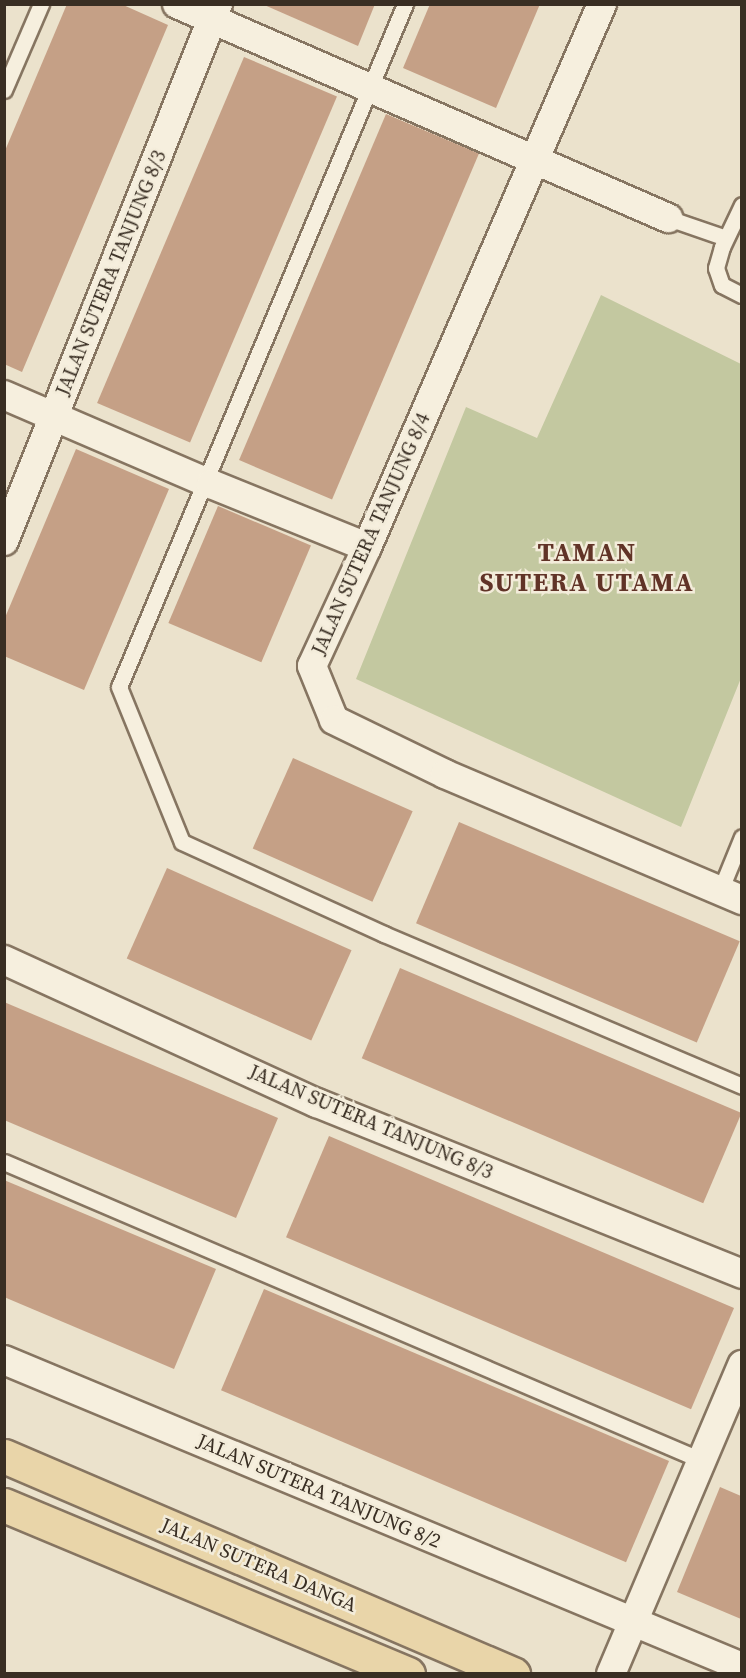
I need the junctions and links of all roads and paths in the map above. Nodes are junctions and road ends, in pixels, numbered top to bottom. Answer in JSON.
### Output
{"nodes":[{"id":1,"x":41,"y":4,"type":"edge"},
{"id":2,"x":177,"y":4,"type":"edge"},
{"id":3,"x":405,"y":4,"type":"edge"},
{"id":4,"x":602,"y":4,"type":"edge"},
{"id":5,"x":215,"y":12,"type":"edge"},
{"id":6,"x":370,"y":87,"type":"junction"},
{"id":7,"x":4,"y":90,"type":"edge"},
{"id":8,"x":536,"y":160,"type":"junction"},
{"id":9,"x":741,"y":205,"type":"edge"},
{"id":10,"x":668,"y":218,"type":"joint"},
{"id":11,"x":726,"y":238,"type":"junction"},
{"id":12,"x":741,"y":295,"type":"edge"},
{"id":13,"x":4,"y":395,"type":"edge"},
{"id":14,"x":55,"y":415,"type":"junction"},
{"id":15,"x":204,"y":480,"type":"junction"},
{"id":16,"x":4,"y":541,"type":"edge"},
{"id":17,"x":367,"y":547,"type":"junction"},
{"id":18,"x":741,"y":837,"type":"edge"},
{"id":19,"x":731,"y":896,"type":"edge"},
{"id":20,"x":4,"y":960,"type":"edge"},
{"id":21,"x":741,"y":1086,"type":"edge"},
{"id":22,"x":4,"y":1162,"type":"edge"},
{"id":23,"x":741,"y":1274,"type":"edge"},
{"id":24,"x":4,"y":1360,"type":"edge"},
{"id":25,"x":741,"y":1365,"type":"edge"},
{"id":26,"x":4,"y":1456,"type":"edge"},
{"id":27,"x":701,"y":1460,"type":"junction"},
{"id":28,"x":4,"y":1504,"type":"edge"},
{"id":29,"x":633,"y":1622,"type":"junction"},
{"id":30,"x":741,"y":1667,"type":"edge"},
{"id":31,"x":408,"y":1674,"type":"edge"},
{"id":32,"x":513,"y":1674,"type":"edge"},
{"id":33,"x":611,"y":1674,"type":"edge"}],
"edges":[{"from":1,"to":7,"type":"lane"},
{"from":2,"to":5,"type":"street"},
{"from":3,"to":6,"type":"lane"},
{"from":4,"to":8,"type":"street","name":"JALAN SUTERA TANJUNG 8/4"},
{"from":5,"to":6,"type":"street"},
{"from":5,"to":14,"type":"street","name":"JALAN SUTERA TANJUNG 8/3"},
{"from":6,"to":8,"type":"street"},
{"from":6,"to":15,"type":"lane"},
{"from":8,"to":10,"type":"street"},
{"from":8,"to":17,"type":"street","name":"JALAN SUTERA TANJUNG 8/4"},
{"from":9,"to":11,"type":"lane"},
{"from":10,"to":11,"type":"lane"},
{"from":11,"to":12,"type":"lane"},
{"from":13,"to":14,"type":"street"},
{"from":14,"to":15,"type":"street"},
{"from":14,"to":16,"type":"street","name":"JALAN SUTERA TANJUNG 8/3"},
{"from":15,"to":17,"type":"street"},
{"from":15,"to":21,"type":"lane"},
{"from":17,"to":19,"type":"street","name":"JALAN SUTERA TANJUNG 8/4"},
{"from":18,"to":19,"type":"lane"},
{"from":20,"to":23,"type":"street","name":"JALAN SUTERA TANJUNG 8/3"},
{"from":22,"to":27,"type":"lane"},
{"from":24,"to":29,"type":"street","name":"JALAN SUTERA TANJUNG 8/2"},
{"from":25,"to":27,"type":"street"},
{"from":26,"to":32,"type":"main road","name":"JALAN SUTERA DANGA"},
{"from":27,"to":29,"type":"street"},
{"from":28,"to":31,"type":"main road"},
{"from":29,"to":30,"type":"street","name":"JALAN SUTERA TANJUNG 8/2"},
{"from":29,"to":33,"type":"street"}]}
